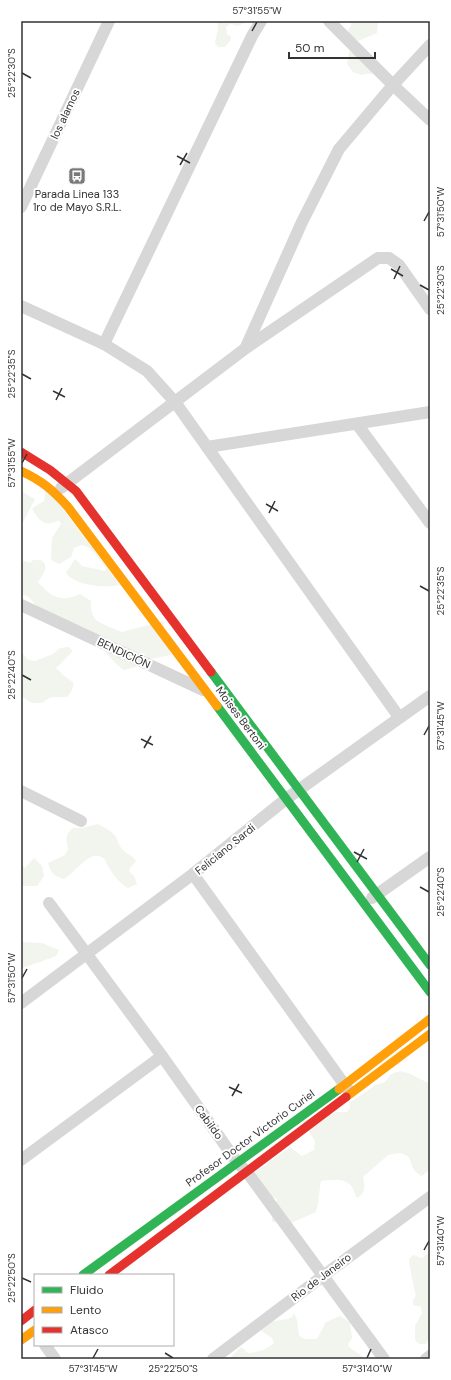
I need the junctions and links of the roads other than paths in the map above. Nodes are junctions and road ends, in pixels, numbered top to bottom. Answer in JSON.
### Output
{"nodes":[{"id":1,"x":109,"y":21,"type":"edge"},
{"id":2,"x":261,"y":21,"type":"edge"},
{"id":3,"x":329,"y":21,"type":"edge"},
{"id":4,"x":430,"y":45,"type":"edge"},
{"id":5,"x":393,"y":85,"type":"junction"},
{"id":6,"x":430,"y":120,"type":"edge"},
{"id":7,"x":21,"y":207,"type":"edge"},
{"id":8,"x":21,"y":306,"type":"edge"},
{"id":9,"x":430,"y":309,"type":"edge"},
{"id":10,"x":104,"y":344,"type":"junction"},
{"id":11,"x":246,"y":348,"type":"junction"},
{"id":12,"x":175,"y":402,"type":"junction"},
{"id":13,"x":430,"y":412,"type":"edge"},
{"id":14,"x":357,"y":424,"type":"junction"},
{"id":15,"x":208,"y":447,"type":"junction"},
{"id":16,"x":21,"y":452,"type":"edge"},
{"id":17,"x":21,"y":471,"type":"edge"},
{"id":18,"x":68,"y":483,"type":"junction"},
{"id":19,"x":54,"y":492,"type":"junction"},
{"id":20,"x":430,"y":523,"type":"edge"},
{"id":21,"x":21,"y":605,"type":"edge"},
{"id":22,"x":206,"y":691,"type":"junction"},
{"id":23,"x":229,"y":695,"type":"junction"},
{"id":24,"x":430,"y":696,"type":"edge"},
{"id":25,"x":399,"y":718,"type":"junction"},
{"id":26,"x":21,"y":790,"type":"edge"},
{"id":27,"x":300,"y":790,"type":"junction"},
{"id":28,"x":286,"y":799,"type":"junction"},
{"id":29,"x":81,"y":821,"type":"dead end"},
{"id":30,"x":430,"y":858,"type":"edge"},
{"id":31,"x":193,"y":874,"type":"junction"},
{"id":32,"x":378,"y":894,"type":"junction"},
{"id":33,"x":49,"y":903,"type":"dead end"},
{"id":34,"x":364,"y":904,"type":"junction"},
{"id":35,"x":87,"y":954,"type":"junction"},
{"id":36,"x":430,"y":965,"type":"edge"},
{"id":37,"x":430,"y":992,"type":"edge"},
{"id":38,"x":21,"y":1003,"type":"edge"},
{"id":39,"x":430,"y":1018,"type":"edge"},
{"id":40,"x":430,"y":1034,"type":"edge"},
{"id":41,"x":162,"y":1056,"type":"junction"},
{"id":42,"x":348,"y":1089,"type":"junction"},
{"id":43,"x":21,"y":1160,"type":"edge"},
{"id":44,"x":238,"y":1162,"type":"junction"},
{"id":45,"x":247,"y":1172,"type":"junction"},
{"id":46,"x":430,"y":1197,"type":"edge"},
{"id":47,"x":84,"y":1274,"type":"edge"},
{"id":48,"x":110,"y":1274,"type":"edge"},
{"id":49,"x":323,"y":1276,"type":"junction"},
{"id":50,"x":26,"y":1315,"type":"edge"},
{"id":51,"x":34,"y":1328,"type":"edge"},
{"id":52,"x":34,"y":1331,"type":"edge"},
{"id":53,"x":21,"y":1340,"type":"edge"},
{"id":54,"x":46,"y":1346,"type":"edge"},
{"id":55,"x":430,"y":1356,"type":"edge"},
{"id":56,"x":56,"y":1359,"type":"edge"},
{"id":57,"x":213,"y":1359,"type":"edge"},
{"id":58,"x":384,"y":1359,"type":"edge"},
{"id":59,"x":426,"y":1359,"type":"edge"}],
"edges":[{"from":1,"to":7,"type":"street","name":"los alamos"},
{"from":2,"to":10,"type":"street"},
{"from":3,"to":5,"type":"street"},
{"from":4,"to":5,"type":"street"},
{"from":5,"to":6,"type":"street"},
{"from":5,"to":11,"type":"street"},
{"from":8,"to":10,"type":"street"},
{"from":9,"to":11,"type":"street"},
{"from":10,"to":12,"type":"street"},
{"from":11,"to":12,"type":"street"},
{"from":12,"to":15,"type":"street"},
{"from":12,"to":18,"type":"street"},
{"from":13,"to":14,"type":"street"},
{"from":14,"to":15,"type":"street"},
{"from":14,"to":20,"type":"street"},
{"from":15,"to":25,"type":"street"},
{"from":16,"to":18,"type":"street","name":"Moises Bertoni"},
{"from":17,"to":19,"type":"street","name":"Moises Bertoni"},
{"from":18,"to":19,"type":"street"},
{"from":18,"to":23,"type":"street","name":"Moises Bertoni"},
{"from":19,"to":22,"type":"street","name":"Moises Bertoni"},
{"from":21,"to":22,"type":"street","name":"BENDICIÓN"},
{"from":22,"to":23,"type":"street","name":"BENDICIÓN"},
{"from":22,"to":28,"type":"street","name":"Moises Bertoni"},
{"from":23,"to":27,"type":"street","name":"Moises Bertoni"},
{"from":24,"to":25,"type":"street","name":"Feliciano Sardi"},
{"from":25,"to":27,"type":"street","name":"Feliciano Sardi"},
{"from":26,"to":29,"type":"street"},
{"from":27,"to":28,"type":"street","name":"Feliciano Sardi"},
{"from":27,"to":32,"type":"street","name":"Moises Bertoni"},
{"from":28,"to":31,"type":"street","name":"Feliciano Sardi"},
{"from":28,"to":34,"type":"street","name":"Moises Bertoni"},
{"from":30,"to":32,"type":"street"},
{"from":31,"to":35,"type":"street","name":"Feliciano Sardi"},
{"from":31,"to":42,"type":"street"},
{"from":32,"to":34,"type":"street"},
{"from":32,"to":36,"type":"street","name":"Moises Bertoni"},
{"from":33,"to":35,"type":"street","name":"Cabildo"},
{"from":34,"to":37,"type":"street","name":"Moises Bertoni"},
{"from":35,"to":38,"type":"street","name":"Feliciano Sardi"},
{"from":35,"to":41,"type":"street","name":"Cabildo"},
{"from":39,"to":42,"type":"street","name":"Profesor Doctor Victorio Curiel"},
{"from":40,"to":42,"type":"street","name":"Profesor Doctor Victorio Curiel"},
{"from":41,"to":43,"type":"street"},
{"from":41,"to":44,"type":"street","name":"Cabildo"},
{"from":42,"to":44,"type":"street","name":"Profesor Doctor Victorio Curiel"},
{"from":42,"to":45,"type":"street","name":"Profesor Doctor Victorio Curiel"},
{"from":44,"to":45,"type":"street","name":"Cabildo"},
{"from":44,"to":47,"type":"street","name":"Profesor Doctor Victorio Curiel"},
{"from":45,"to":48,"type":"street","name":"Profesor Doctor Victorio Curiel"},
{"from":45,"to":49,"type":"street","name":"Cabildo"},
{"from":46,"to":49,"type":"street","name":"Rio de Janeiro"},
{"from":49,"to":57,"type":"street","name":"Rio de Janeiro"},
{"from":49,"to":58,"type":"street","name":"Cabildo"},
{"from":50,"to":51,"type":"street"},
{"from":52,"to":53,"type":"street"},
{"from":54,"to":56,"type":"street"},
{"from":55,"to":59,"type":"street"}]}
